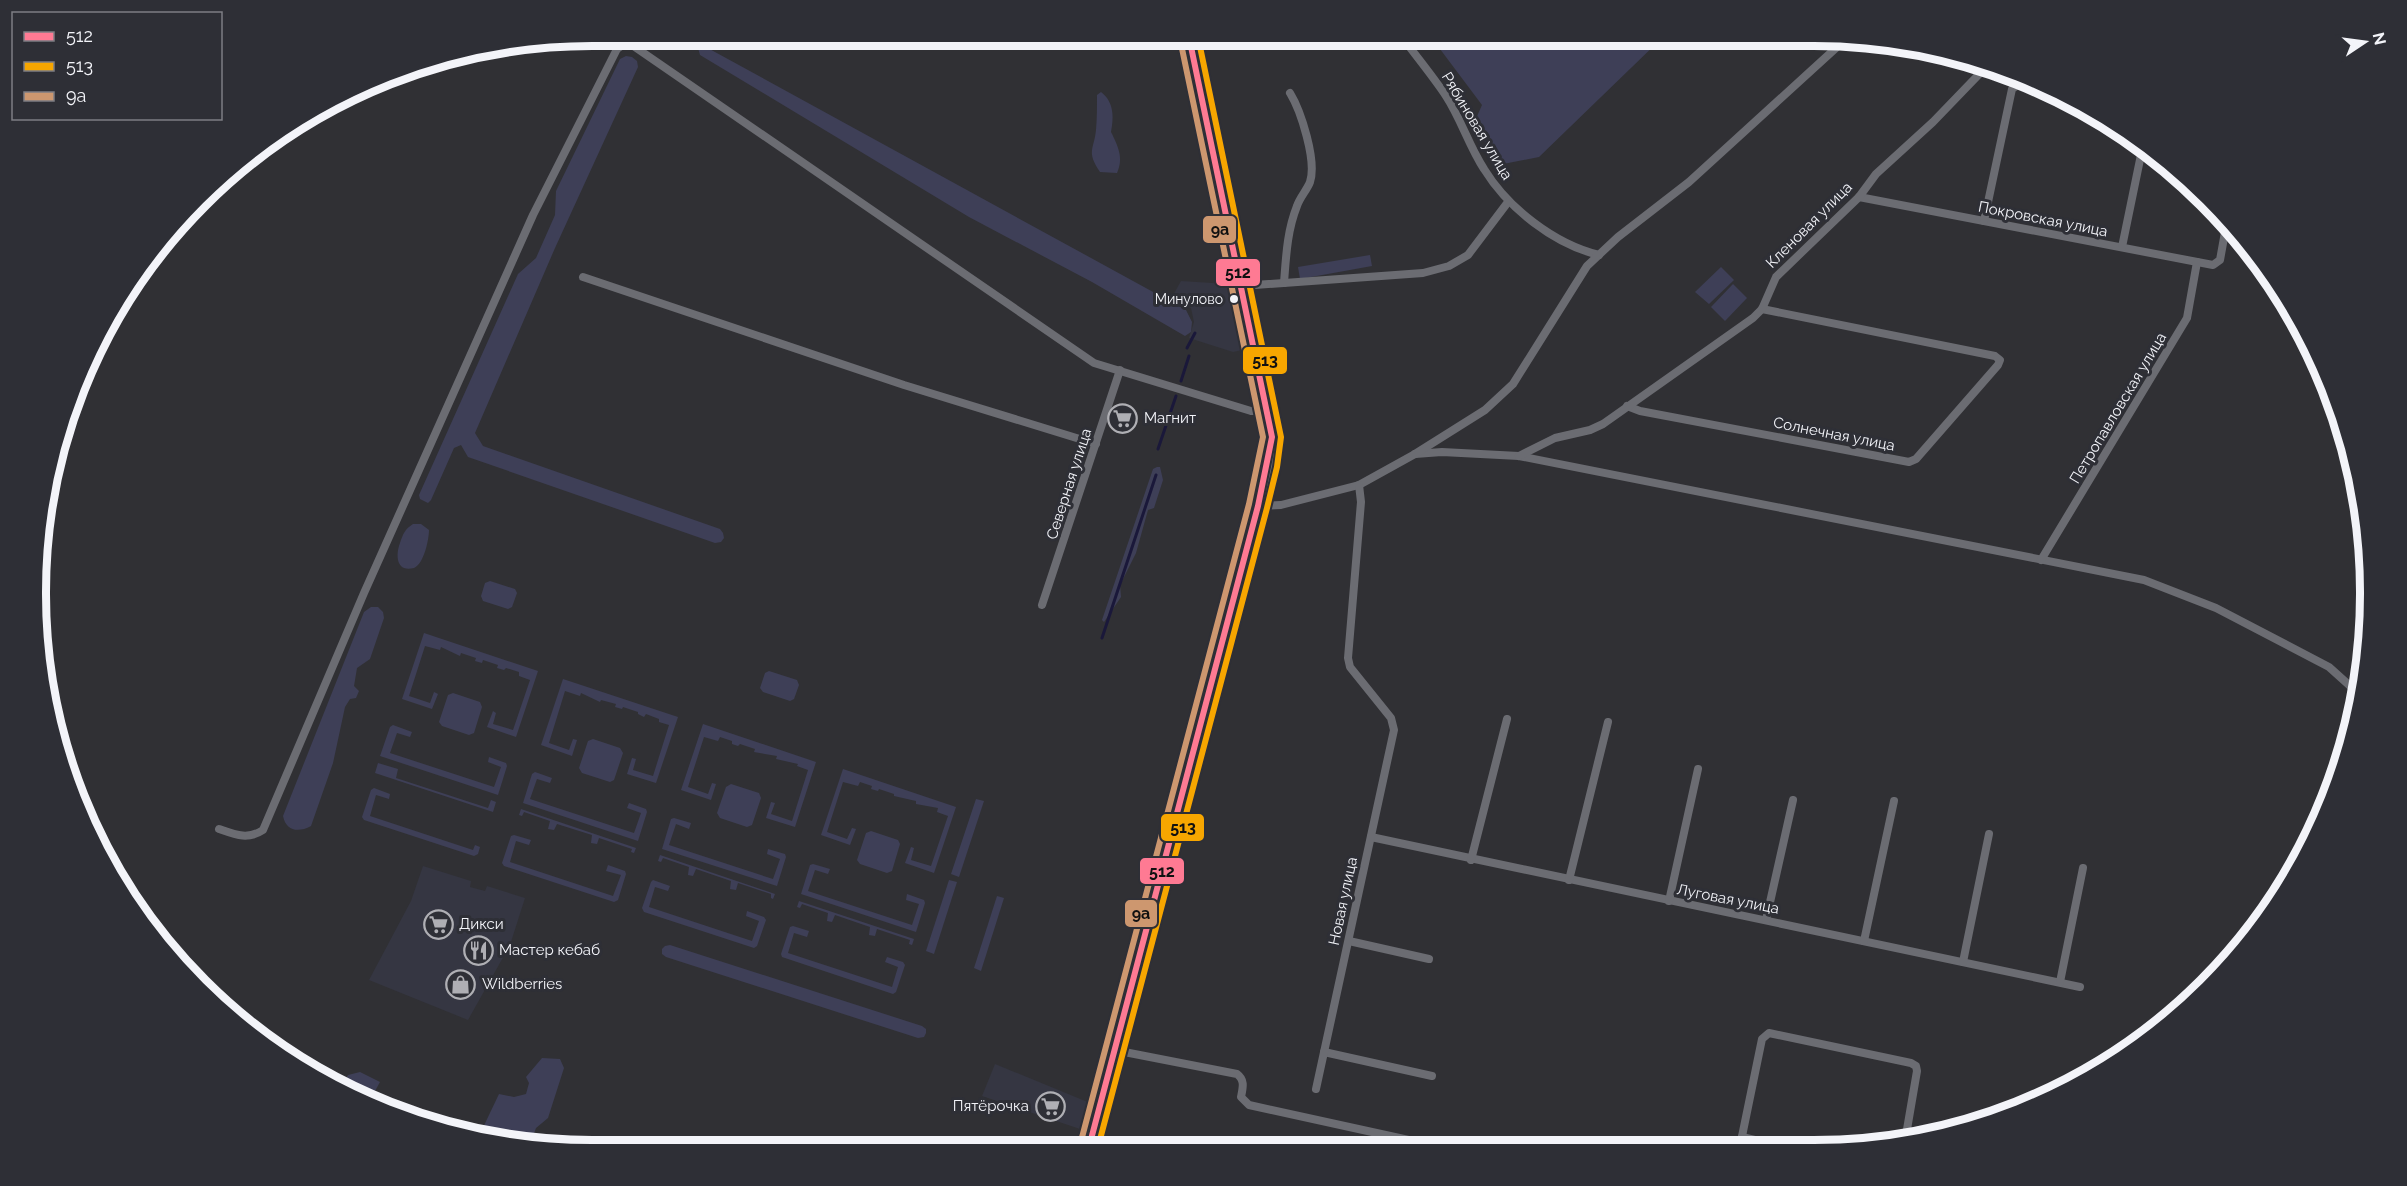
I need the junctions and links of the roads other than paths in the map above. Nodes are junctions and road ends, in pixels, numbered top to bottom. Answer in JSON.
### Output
{"nodes":[{"id":1,"x":620,"y":47,"type":"edge"},
{"id":2,"x":635,"y":47,"type":"edge"},
{"id":3,"x":1191,"y":47,"type":"edge"},
{"id":4,"x":1409,"y":47,"type":"edge"},
{"id":5,"x":1836,"y":48,"type":"edge"},
{"id":6,"x":1980,"y":73,"type":"edge"},
{"id":7,"x":2017,"y":86,"type":"edge"},
{"id":8,"x":1290,"y":93,"type":"dead end"},
{"id":9,"x":2141,"y":155,"type":"edge"},
{"id":10,"x":1859,"y":197,"type":"junction"},
{"id":11,"x":1508,"y":202,"type":"junction"},
{"id":12,"x":1984,"y":222,"type":"junction"},
{"id":13,"x":2225,"y":233,"type":"edge"},
{"id":14,"x":2122,"y":247,"type":"junction"},
{"id":15,"x":1599,"y":255,"type":"junction"},
{"id":16,"x":2197,"y":262,"type":"junction"},
{"id":17,"x":583,"y":276,"type":"dead end"},
{"id":18,"x":1284,"y":283,"type":"junction"},
{"id":19,"x":1241,"y":286,"type":"junction"},
{"id":20,"x":1762,"y":309,"type":"junction"},
{"id":21,"x":1120,"y":370,"type":"junction"},
{"id":22,"x":1628,"y":406,"type":"junction"},
{"id":23,"x":1268,"y":411,"type":"junction"},
{"id":24,"x":1096,"y":444,"type":"junction"},
{"id":25,"x":1415,"y":454,"type":"junction"},
{"id":26,"x":1519,"y":456,"type":"junction"},
{"id":27,"x":1359,"y":486,"type":"junction"},
{"id":28,"x":1258,"y":506,"type":"junction"},
{"id":29,"x":2041,"y":560,"type":"junction"},
{"id":30,"x":1042,"y":605,"type":"dead end"},
{"id":31,"x":2352,"y":688,"type":"edge"},
{"id":32,"x":1507,"y":719,"type":"dead end"},
{"id":33,"x":1608,"y":722,"type":"dead end"},
{"id":34,"x":1698,"y":769,"type":"dead end"},
{"id":35,"x":1793,"y":801,"type":"dead end"},
{"id":36,"x":1894,"y":801,"type":"dead end"},
{"id":37,"x":219,"y":829,"type":"dead end"},
{"id":38,"x":1989,"y":834,"type":"dead end"},
{"id":39,"x":1371,"y":837,"type":"junction"},
{"id":40,"x":1471,"y":860,"type":"junction"},
{"id":41,"x":2083,"y":868,"type":"dead end"},
{"id":42,"x":1569,"y":880,"type":"junction"},
{"id":43,"x":1669,"y":901,"type":"junction"},
{"id":44,"x":1766,"y":920,"type":"junction"},
{"id":45,"x":1349,"y":941,"type":"junction"},
{"id":46,"x":1864,"y":941,"type":"junction"},
{"id":47,"x":1429,"y":959,"type":"dead end"},
{"id":48,"x":1963,"y":962,"type":"junction"},
{"id":49,"x":2060,"y":982,"type":"junction"},
{"id":50,"x":2080,"y":987,"type":"dead end"},
{"id":51,"x":1114,"y":1050,"type":"junction"},
{"id":52,"x":1324,"y":1052,"type":"junction"},
{"id":53,"x":1432,"y":1076,"type":"dead end"},
{"id":54,"x":1316,"y":1089,"type":"dead end"},
{"id":55,"x":1907,"y":1131,"type":"edge"},
{"id":56,"x":1091,"y":1139,"type":"edge"},
{"id":57,"x":1404,"y":1139,"type":"edge"},
{"id":58,"x":1742,"y":1139,"type":"edge"}],
"edges":[{"from":1,"to":37,"type":"street"},
{"from":2,"to":21,"type":"street"},
{"from":3,"to":19,"type":"main road"},
{"from":4,"to":11,"type":"street","name":"Рябиновая улица"},
{"from":5,"to":15,"type":"street"},
{"from":6,"to":10,"type":"street","name":"Кленовая улица"},
{"from":7,"to":12,"type":"street"},
{"from":8,"to":18,"type":"street"},
{"from":9,"to":14,"type":"street"},
{"from":10,"to":12,"type":"street","name":"Покровская улица"},
{"from":10,"to":20,"type":"street","name":"Кленовая улица"},
{"from":11,"to":15,"type":"street","name":"Рябиновая улица"},
{"from":11,"to":18,"type":"street"},
{"from":12,"to":14,"type":"street","name":"Покровская улица"},
{"from":13,"to":16,"type":"street","name":"Покровская улица"},
{"from":14,"to":16,"type":"street","name":"Покровская улица"},
{"from":15,"to":25,"type":"street"},
{"from":16,"to":29,"type":"street","name":"Петропавловская улица"},
{"from":17,"to":24,"type":"street"},
{"from":18,"to":19,"type":"street"},
{"from":19,"to":23,"type":"main road"},
{"from":20,"to":22,"type":"street"},
{"from":20,"to":22,"type":"street","name":"Солнечная улица"},
{"from":21,"to":23,"type":"street"},
{"from":21,"to":24,"type":"street","name":"Северная улица"},
{"from":22,"to":26,"type":"street"},
{"from":23,"to":28,"type":"main road"},
{"from":24,"to":30,"type":"street","name":"Северная улица"},
{"from":25,"to":26,"type":"street"},
{"from":25,"to":27,"type":"street"},
{"from":26,"to":29,"type":"street"},
{"from":27,"to":28,"type":"street"},
{"from":27,"to":39,"type":"street","name":"Новая улица"},
{"from":28,"to":51,"type":"main road"},
{"from":29,"to":31,"type":"street"},
{"from":32,"to":40,"type":"street"},
{"from":33,"to":42,"type":"street"},
{"from":34,"to":43,"type":"street"},
{"from":35,"to":44,"type":"street"},
{"from":36,"to":46,"type":"street"},
{"from":38,"to":48,"type":"street"},
{"from":39,"to":40,"type":"street","name":"Луговая улица"},
{"from":39,"to":45,"type":"street","name":"Новая улица"},
{"from":40,"to":42,"type":"street","name":"Луговая улица"},
{"from":41,"to":49,"type":"street"},
{"from":42,"to":43,"type":"street","name":"Луговая улица"},
{"from":43,"to":44,"type":"street","name":"Луговая улица"},
{"from":44,"to":46,"type":"street","name":"Луговая улица"},
{"from":45,"to":47,"type":"street"},
{"from":45,"to":52,"type":"street","name":"Новая улица"},
{"from":46,"to":48,"type":"street","name":"Луговая улица"},
{"from":48,"to":49,"type":"street","name":"Луговая улица"},
{"from":49,"to":50,"type":"street","name":"Луговая улица"},
{"from":51,"to":56,"type":"main road"},
{"from":51,"to":57,"type":"street"},
{"from":52,"to":53,"type":"street"},
{"from":52,"to":54,"type":"street","name":"Новая улица"},
{"from":55,"to":58,"type":"street"}]}
